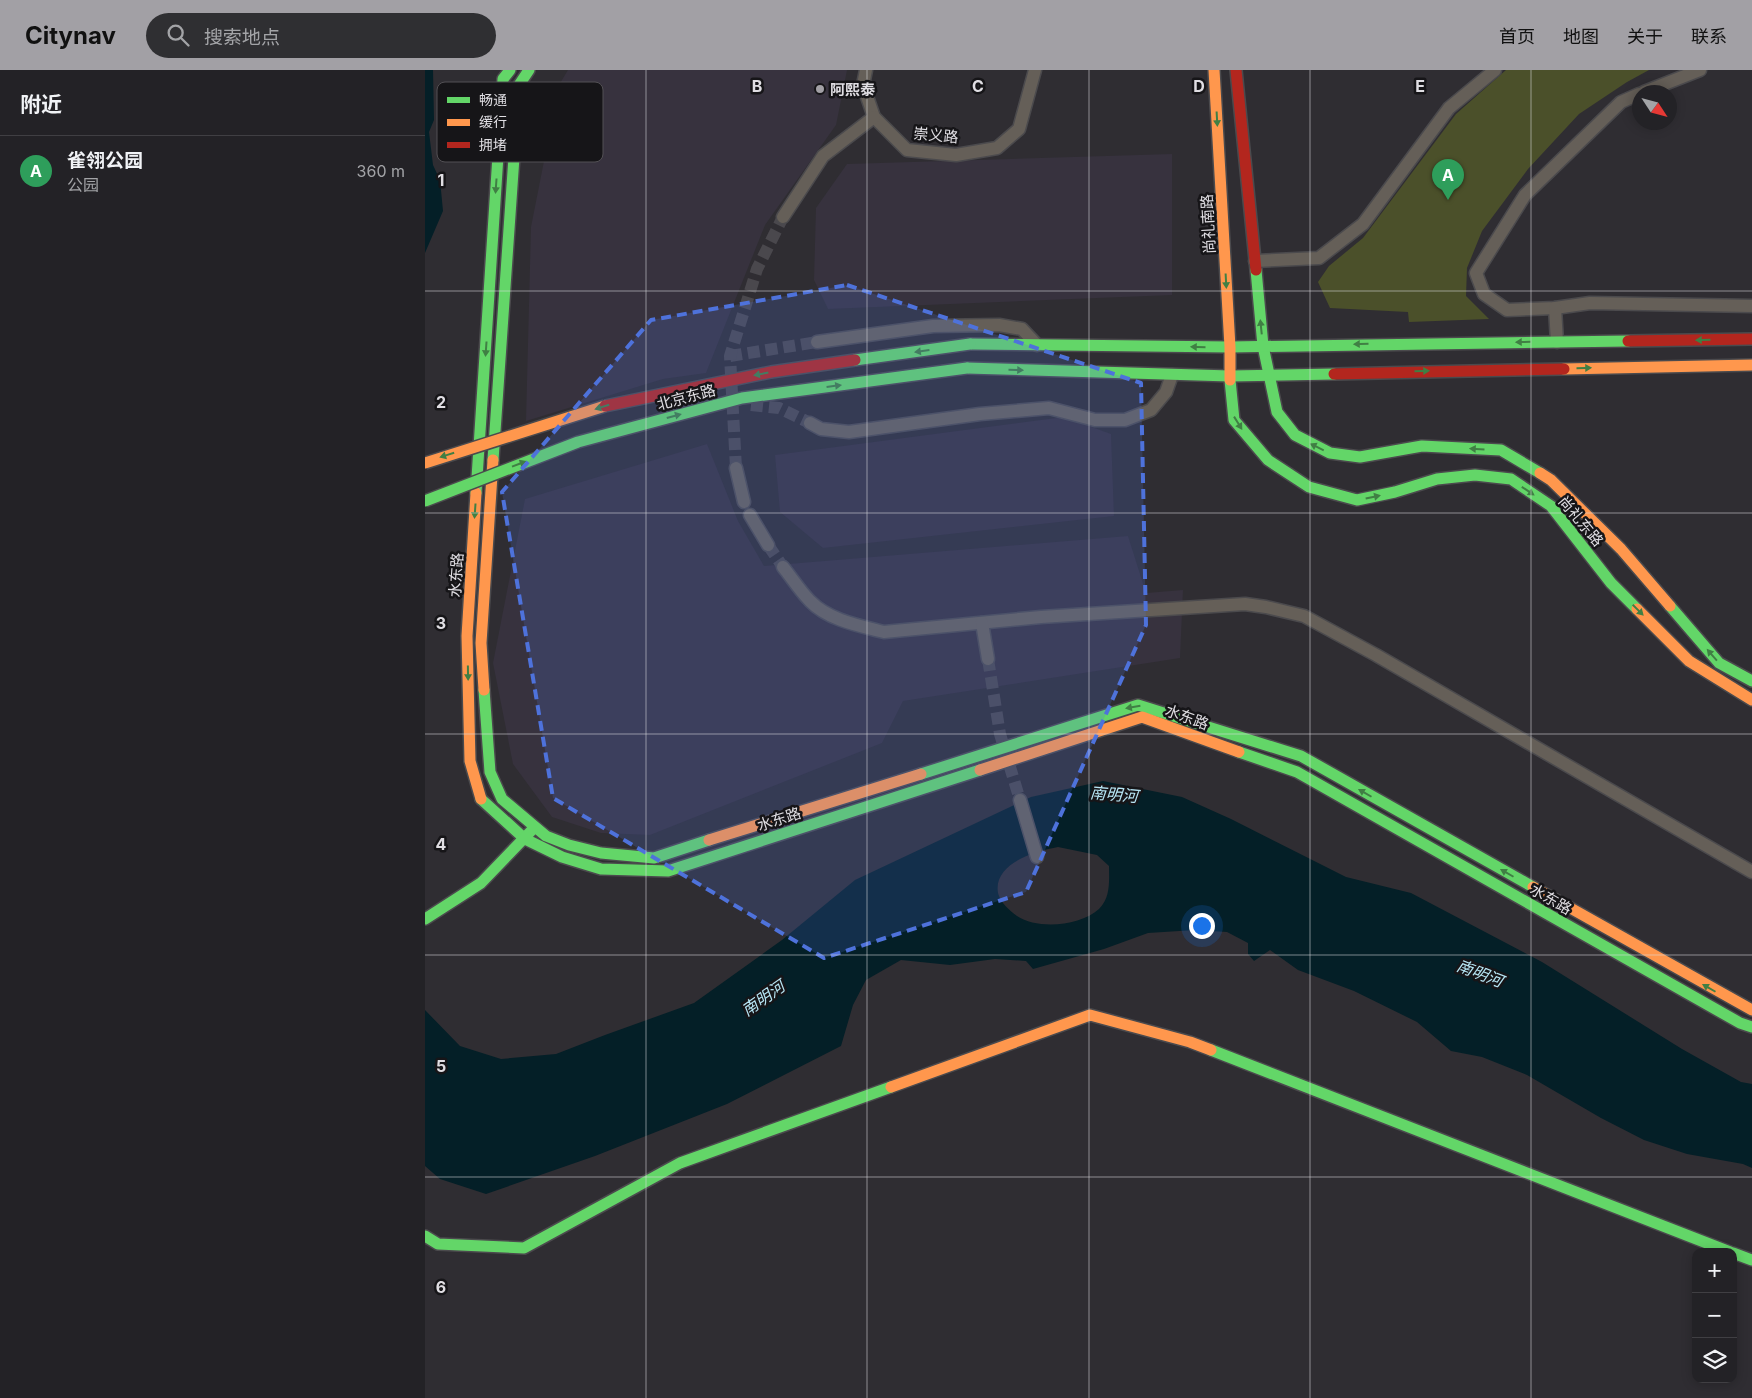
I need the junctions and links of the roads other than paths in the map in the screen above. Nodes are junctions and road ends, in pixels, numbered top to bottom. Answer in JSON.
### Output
{"nodes":[{"id":1,"x":510,"y":70,"type":"edge"},
{"id":2,"x":529,"y":70,"type":"edge"},
{"id":3,"x":866,"y":70,"type":"edge"},
{"id":4,"x":1035,"y":70,"type":"edge"},
{"id":5,"x":1214,"y":70,"type":"edge"},
{"id":6,"x":1236,"y":70,"type":"edge"},
{"id":7,"x":1495,"y":70,"type":"edge"},
{"id":8,"x":1700,"y":70,"type":"edge"},
{"id":9,"x":503,"y":82,"type":"edge"},
{"id":10,"x":521,"y":82,"type":"edge"},
{"id":11,"x":1662,"y":85,"type":"edge"},
{"id":12,"x":1632,"y":97,"type":"edge"},
{"id":13,"x":874,"y":117,"type":"junction"},
{"id":14,"x":498,"y":162,"type":"edge"},
{"id":15,"x":514,"y":162,"type":"edge"},
{"id":16,"x":783,"y":217,"type":"tunnel mouth"},
{"id":17,"x":1255,"y":261,"type":"junction"},
{"id":18,"x":1752,"y":306,"type":"edge"},
{"id":19,"x":1555,"y":308,"type":"junction"},
{"id":20,"x":1752,"y":339,"type":"edge"},
{"id":21,"x":817,"y":342,"type":"tunnel mouth"},
{"id":22,"x":1557,"y":342,"type":"junction"},
{"id":23,"x":1037,"y":345,"type":"junction"},
{"id":24,"x":1263,"y":346,"type":"junction"},
{"id":25,"x":1230,"y":347,"type":"junction"},
{"id":26,"x":1752,"y":365,"type":"edge"},
{"id":27,"x":1172,"y":374,"type":"junction"},
{"id":28,"x":1268,"y":375,"type":"junction"},
{"id":29,"x":1230,"y":376,"type":"junction"},
{"id":30,"x":810,"y":423,"type":"tunnel mouth"},
{"id":31,"x":425,"y":463,"type":"edge"},
{"id":32,"x":736,"y":468,"type":"tunnel mouth"},
{"id":33,"x":425,"y":501,"type":"edge"},
{"id":34,"x":744,"y":502,"type":"dead end"},
{"id":35,"x":750,"y":514,"type":"dead end"},
{"id":36,"x":768,"y":545,"type":"tunnel mouth"},
{"id":37,"x":783,"y":567,"type":"tunnel mouth"},
{"id":38,"x":982,"y":622,"type":"junction"},
{"id":39,"x":988,"y":660,"type":"tunnel mouth"},
{"id":40,"x":1752,"y":682,"type":"edge"},
{"id":41,"x":1752,"y":700,"type":"edge"},
{"id":42,"x":1020,"y":800,"type":"tunnel mouth"},
{"id":43,"x":534,"y":827,"type":"junction"},
{"id":44,"x":525,"y":839,"type":"junction"},
{"id":45,"x":1037,"y":857,"type":"dead end"},
{"id":46,"x":1752,"y":872,"type":"edge"},
{"id":47,"x":425,"y":919,"type":"edge"},
{"id":48,"x":1752,"y":1010,"type":"edge"},
{"id":49,"x":1752,"y":1027,"type":"edge"},
{"id":50,"x":425,"y":1236,"type":"edge"},
{"id":51,"x":1722,"y":1248,"type":"edge"},
{"id":52,"x":1737,"y":1254,"type":"edge"},
{"id":53,"x":1752,"y":1260,"type":"edge"}],
"edges":[{"from":1,"to":9,"type":"main road","name":"水东路","one_way":true},
{"from":2,"to":10,"type":"main road","name":"水东路"},
{"from":3,"to":13,"type":"street","name":"崇义路"},
{"from":4,"to":13,"type":"street","name":"崇义路"},
{"from":5,"to":25,"type":"main road","name":"尚礼南路","one_way":true},
{"from":6,"to":17,"type":"main road"},
{"from":7,"to":17,"type":"street"},
{"from":8,"to":11,"type":"street"},
{"from":12,"to":19,"type":"street"},
{"from":13,"to":16,"type":"street"},
{"from":14,"to":44,"type":"main road","name":"水东路","one_way":true},
{"from":15,"to":43,"type":"main road","name":"水东路"},
{"from":24,"to":17,"type":"main road","one_way":true},
{"from":18,"to":19,"type":"street"},
{"from":19,"to":22,"type":"street"},
{"from":20,"to":22,"type":"main road","name":"北京东路","one_way":true},
{"from":21,"to":23,"type":"street"},
{"from":22,"to":24,"type":"main road","name":"北京东路","one_way":true},
{"from":25,"to":23,"type":"main road","name":"北京东路","one_way":true},
{"from":23,"to":31,"type":"main road","name":"北京东路","one_way":true,"bridge":true},
{"from":24,"to":25,"type":"main road","name":"北京东路"},
{"from":24,"to":28,"type":"main road"},
{"from":25,"to":29,"type":"main road","name":"尚礼南路"},
{"from":28,"to":26,"type":"main road","name":"北京东路","one_way":true},
{"from":27,"to":29,"type":"main road","name":"北京东路"},
{"from":27,"to":30,"type":"street"},
{"from":33,"to":27,"type":"main road","name":"北京东路","one_way":true,"bridge":true},
{"from":28,"to":29,"type":"main road","name":"北京东路"},
{"from":40,"to":28,"type":"main road","name":"尚礼东路","one_way":true},
{"from":29,"to":41,"type":"main road","name":"尚礼东路","one_way":true},
{"from":32,"to":34,"type":"street"},
{"from":35,"to":36,"type":"street"},
{"from":37,"to":38,"type":"street"},
{"from":38,"to":39,"type":"street"},
{"from":38,"to":46,"type":"street"},
{"from":42,"to":45,"type":"street"},
{"from":43,"to":44,"type":"main road"},
{"from":48,"to":43,"type":"main road","name":"水东路","one_way":true},
{"from":44,"to":47,"type":"main road"},
{"from":44,"to":49,"type":"main road","name":"水东路"},
{"from":50,"to":51,"type":"main road"},
{"from":52,"to":53,"type":"main road"}]}
